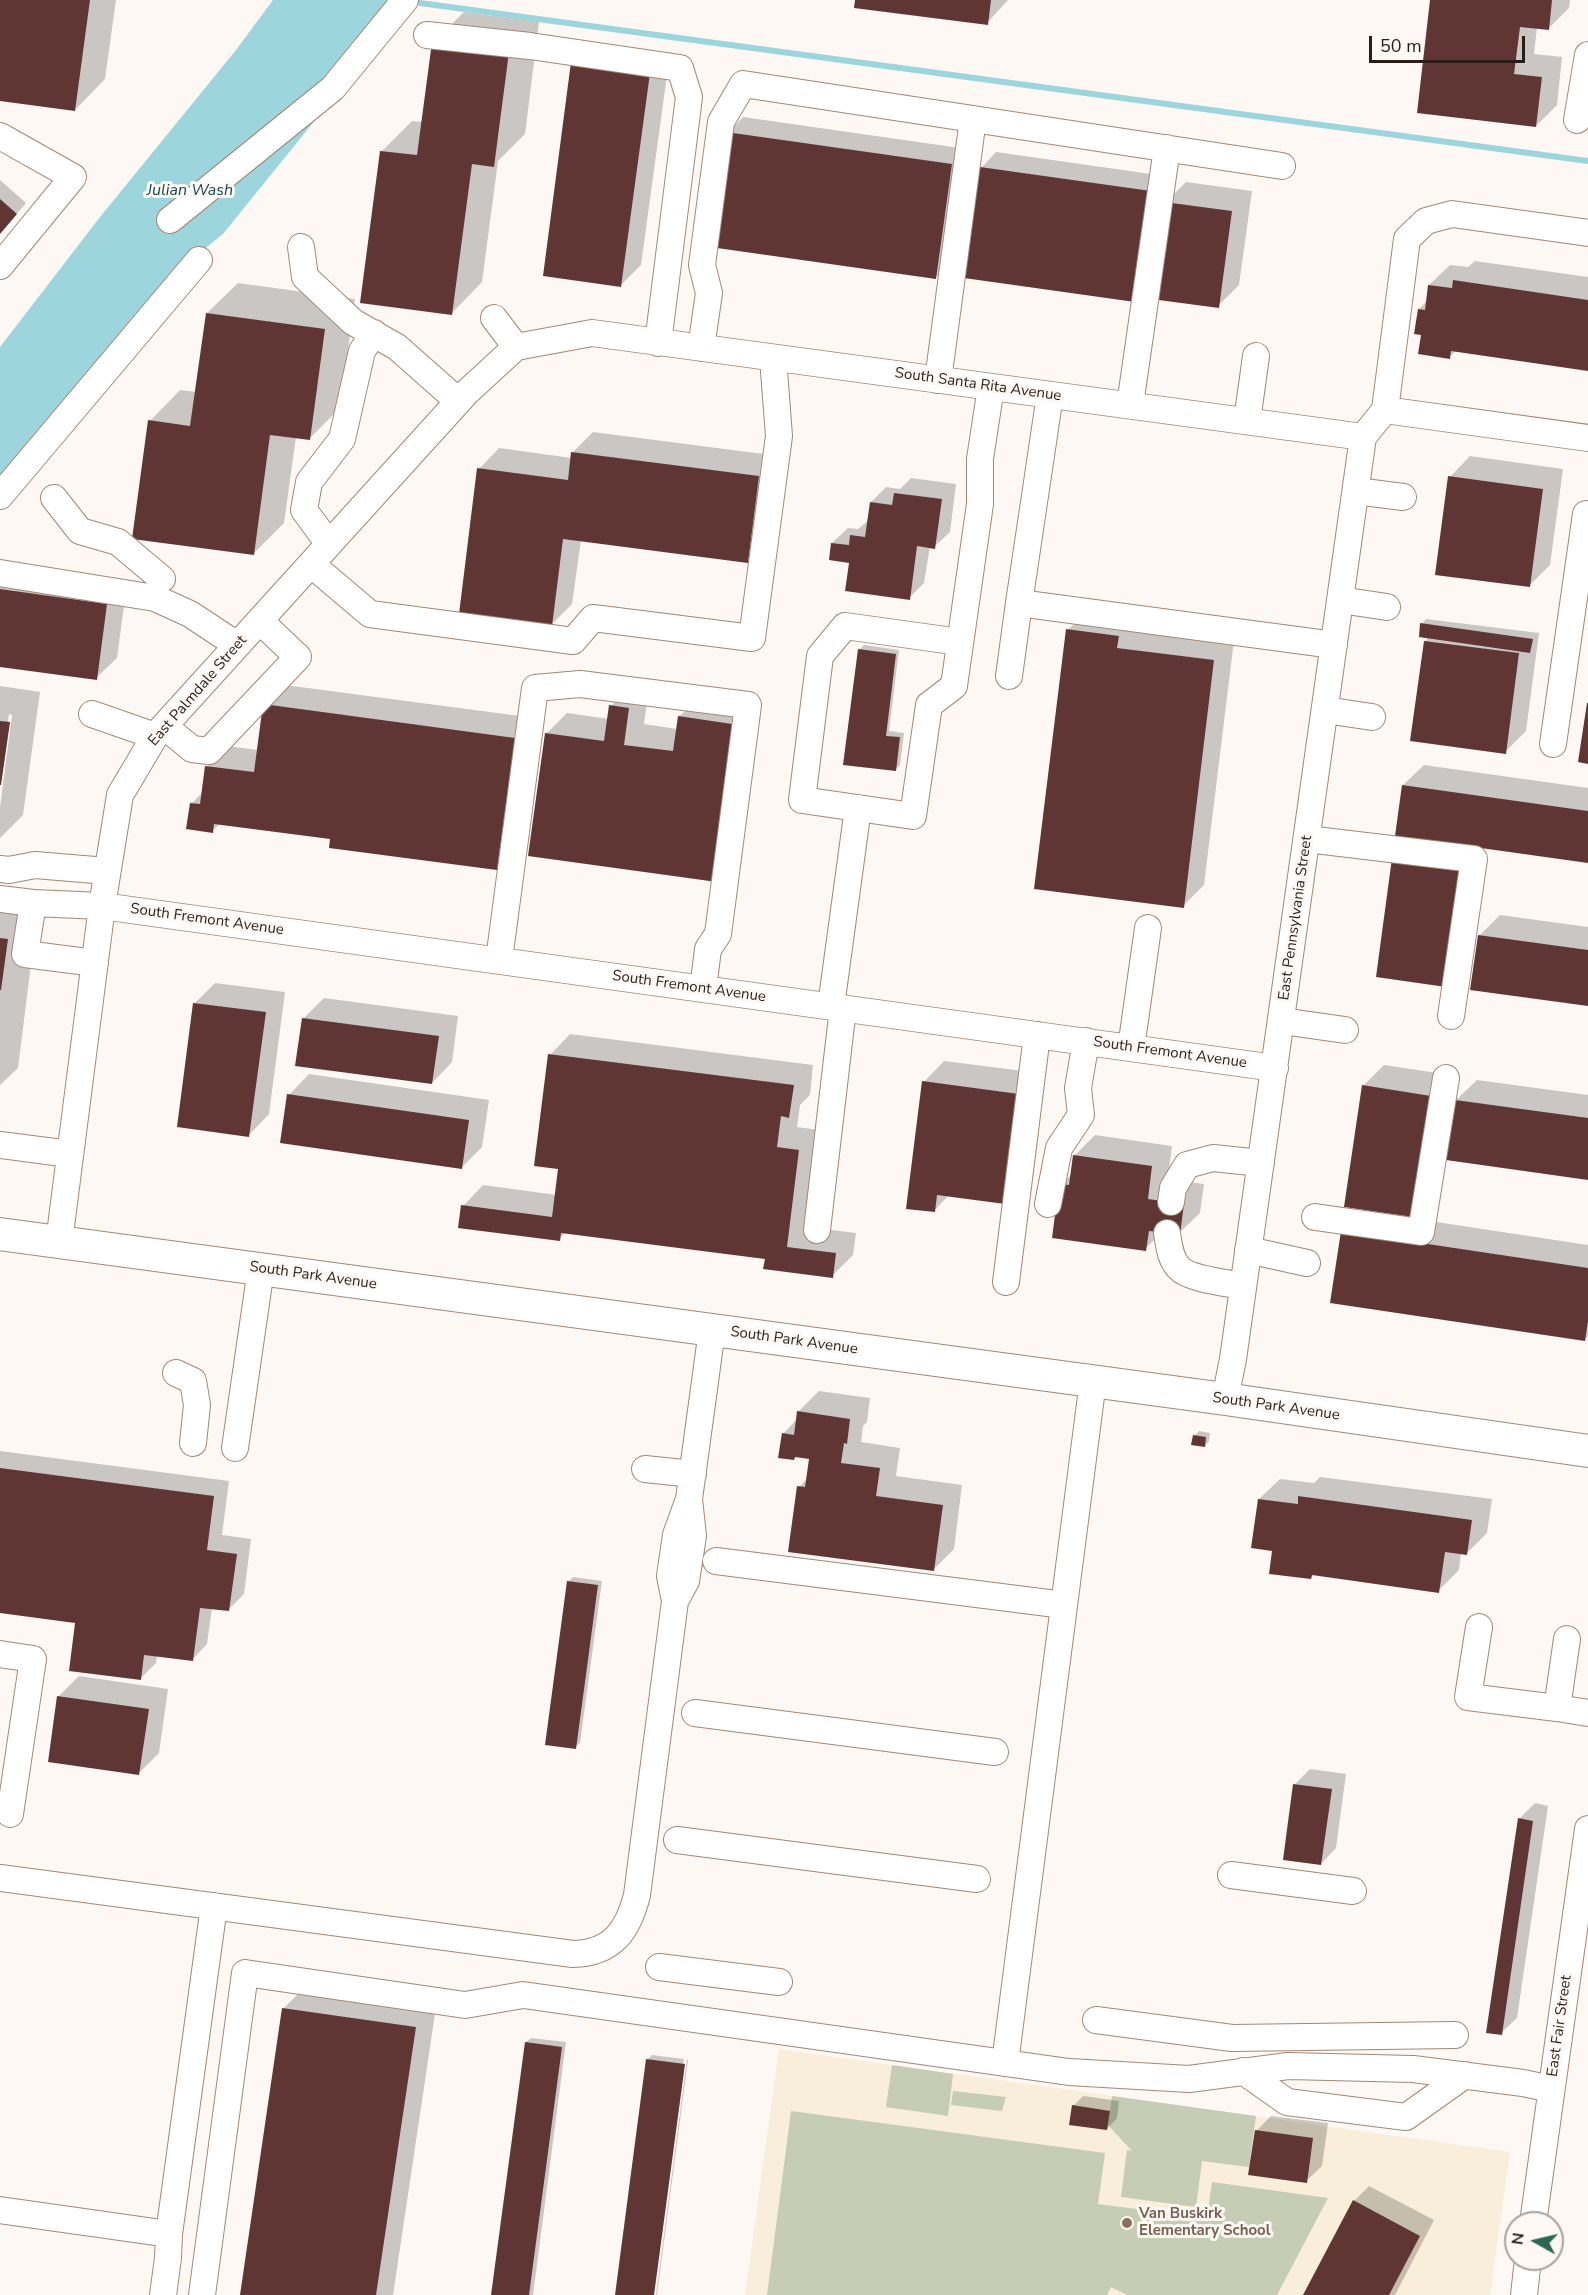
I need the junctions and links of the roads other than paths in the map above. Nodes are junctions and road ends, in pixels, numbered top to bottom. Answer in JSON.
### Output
{"nodes":[{"id":1,"x":405,"y":0,"type":"edge"},
{"id":2,"x":427,"y":34,"type":"dead end"},
{"id":3,"x":1588,"y":55,"type":"edge"},
{"id":4,"x":973,"y":119,"type":"junction"},
{"id":5,"x":1577,"y":120,"type":"dead end"},
{"id":6,"x":0,"y":136,"type":"edge"},
{"id":7,"x":1167,"y":148,"type":"junction"},
{"id":8,"x":1282,"y":166,"type":"dead end"},
{"id":9,"x":170,"y":220,"type":"dead end"},
{"id":10,"x":1588,"y":233,"type":"edge"},
{"id":11,"x":301,"y":247,"type":"dead end"},
{"id":12,"x":199,"y":260,"type":"dead end"},
{"id":13,"x":0,"y":266,"type":"edge"},
{"id":14,"x":494,"y":318,"type":"dead end"},
{"id":15,"x":374,"y":333,"type":"junction"},
{"id":16,"x":658,"y":343,"type":"junction"},
{"id":17,"x":516,"y":348,"type":"junction"},
{"id":18,"x":701,"y":348,"type":"junction"},
{"id":19,"x":1256,"y":356,"type":"dead end"},
{"id":20,"x":773,"y":358,"type":"junction"},
{"id":21,"x":938,"y":380,"type":"junction"},
{"id":22,"x":991,"y":387,"type":"junction"},
{"id":23,"x":1050,"y":395,"type":"junction"},
{"id":24,"x":458,"y":401,"type":"junction"},
{"id":25,"x":1131,"y":405,"type":"junction"},
{"id":26,"x":1384,"y":410,"type":"junction"},
{"id":27,"x":1246,"y":421,"type":"junction"},
{"id":28,"x":1363,"y":437,"type":"junction"},
{"id":29,"x":1588,"y":438,"type":"edge"},
{"id":30,"x":1356,"y":491,"type":"junction"},
{"id":31,"x":0,"y":496,"type":"edge"},
{"id":32,"x":1403,"y":497,"type":"dead end"},
{"id":33,"x":54,"y":498,"type":"dead end"},
{"id":34,"x":1586,"y":514,"type":"dead end"},
{"id":35,"x":329,"y":544,"type":"junction"},
{"id":36,"x":311,"y":564,"type":"junction"},
{"id":37,"x":0,"y":573,"type":"edge"},
{"id":38,"x":162,"y":579,"type":"dead end"},
{"id":39,"x":1340,"y":600,"type":"junction"},
{"id":40,"x":1019,"y":603,"type":"junction"},
{"id":41,"x":1387,"y":607,"type":"dead end"},
{"id":42,"x":260,"y":621,"type":"junction"},
{"id":43,"x":960,"y":642,"type":"junction"},
{"id":44,"x":237,"y":645,"type":"junction"},
{"id":45,"x":1334,"y":645,"type":"junction"},
{"id":46,"x":1009,"y":676,"type":"dead end"},
{"id":47,"x":1325,"y":710,"type":"junction"},
{"id":48,"x":92,"y":714,"type":"dead end"},
{"id":49,"x":1372,"y":717,"type":"dead end"},
{"id":50,"x":159,"y":731,"type":"junction"},
{"id":51,"x":1553,"y":744,"type":"dead end"},
{"id":52,"x":858,"y":808,"type":"junction"},
{"id":53,"x":1307,"y":839,"type":"junction"},
{"id":54,"x":0,"y":869,"type":"edge"},
{"id":55,"x":108,"y":871,"type":"junction"},
{"id":56,"x":0,"y":899,"type":"edge"},
{"id":57,"x":33,"y":903,"type":"junction"},
{"id":58,"x":102,"y":906,"type":"junction"},
{"id":59,"x":1148,"y":928,"type":"dead end"},
{"id":60,"x":499,"y":960,"type":"junction"},
{"id":61,"x":95,"y":963,"type":"junction"},
{"id":62,"x":703,"y":988,"type":"junction"},
{"id":63,"x":837,"y":1007,"type":"junction"},
{"id":64,"x":1451,"y":1017,"type":"dead end"},
{"id":65,"x":1282,"y":1021,"type":"junction"},
{"id":66,"x":1345,"y":1030,"type":"dead end"},
{"id":67,"x":1037,"y":1035,"type":"junction"},
{"id":68,"x":1086,"y":1041,"type":"junction"},
{"id":69,"x":1131,"y":1048,"type":"junction"},
{"id":70,"x":1275,"y":1068,"type":"junction"},
{"id":71,"x":1446,"y":1078,"type":"dead end"},
{"id":72,"x":0,"y":1144,"type":"edge"},
{"id":73,"x":70,"y":1154,"type":"junction"},
{"id":74,"x":1261,"y":1163,"type":"junction"},
{"id":75,"x":1171,"y":1202,"type":"dead end"},
{"id":76,"x":1048,"y":1204,"type":"dead end"},
{"id":77,"x":1315,"y":1216,"type":"dead end"},
{"id":78,"x":817,"y":1230,"type":"dead end"},
{"id":79,"x":1167,"y":1233,"type":"dead end"},
{"id":80,"x":0,"y":1234,"type":"edge"},
{"id":81,"x":59,"y":1242,"type":"junction"},
{"id":82,"x":1248,"y":1250,"type":"junction"},
{"id":83,"x":1307,"y":1263,"type":"dead end"},
{"id":84,"x":261,"y":1269,"type":"junction"},
{"id":85,"x":1006,"y":1281,"type":"dead end"},
{"id":86,"x":1242,"y":1286,"type":"junction"},
{"id":87,"x":712,"y":1330,"type":"junction"},
{"id":88,"x":176,"y":1373,"type":"dead end"},
{"id":89,"x":1093,"y":1381,"type":"junction"},
{"id":90,"x":1226,"y":1399,"type":"junction"},
{"id":91,"x":193,"y":1443,"type":"dead end"},
{"id":92,"x":235,"y":1448,"type":"dead end"},
{"id":93,"x":1588,"y":1451,"type":"edge"},
{"id":94,"x":645,"y":1469,"type":"dead end"},
{"id":95,"x":691,"y":1487,"type":"junction"},
{"id":96,"x":716,"y":1561,"type":"dead end"},
{"id":97,"x":1064,"y":1605,"type":"junction"},
{"id":98,"x":1479,"y":1627,"type":"dead end"},
{"id":99,"x":1567,"y":1639,"type":"dead end"},
{"id":100,"x":0,"y":1654,"type":"edge"},
{"id":101,"x":1557,"y":1708,"type":"junction"},
{"id":102,"x":695,"y":1713,"type":"dead end"},
{"id":103,"x":1588,"y":1713,"type":"edge"},
{"id":104,"x":995,"y":1752,"type":"dead end"},
{"id":105,"x":10,"y":1814,"type":"dead end"},
{"id":106,"x":1588,"y":1829,"type":"edge"},
{"id":107,"x":677,"y":1840,"type":"dead end"},
{"id":108,"x":1231,"y":1875,"type":"dead end"},
{"id":109,"x":0,"y":1878,"type":"edge"},
{"id":110,"x":977,"y":1879,"type":"dead end"},
{"id":111,"x":1353,"y":1890,"type":"dead end"},
{"id":112,"x":214,"y":1906,"type":"junction"},
{"id":113,"x":659,"y":1967,"type":"dead end"},
{"id":114,"x":1578,"y":1980,"type":"edge"},
{"id":115,"x":778,"y":1982,"type":"dead end"},
{"id":116,"x":1096,"y":2020,"type":"dead end"},
{"id":117,"x":1455,"y":2035,"type":"dead end"},
{"id":118,"x":1005,"y":2063,"type":"junction"},
{"id":119,"x":1243,"y":2071,"type":"junction"},
{"id":120,"x":1465,"y":2075,"type":"junction"},
{"id":121,"x":1551,"y":2089,"type":"junction"},
{"id":122,"x":0,"y":2210,"type":"edge"},
{"id":123,"x":1535,"y":2211,"type":"edge"},
{"id":124,"x":169,"y":2234,"type":"junction"},
{"id":125,"x":1527,"y":2271,"type":"edge"},
{"id":126,"x":163,"y":2295,"type":"edge"},
{"id":127,"x":202,"y":2295,"type":"edge"},
{"id":128,"x":1524,"y":2295,"type":"edge"}],
"edges":[{"from":1,"to":9,"type":"street"},
{"from":2,"to":16,"type":"street"},
{"from":3,"to":5,"type":"street"},
{"from":4,"to":7,"type":"street"},
{"from":4,"to":18,"type":"street"},
{"from":4,"to":21,"type":"street"},
{"from":6,"to":13,"type":"street"},
{"from":7,"to":8,"type":"street"},
{"from":7,"to":25,"type":"street"},
{"from":10,"to":26,"type":"street"},
{"from":11,"to":15,"type":"street"},
{"from":12,"to":31,"type":"street"},
{"from":14,"to":17,"type":"street"},
{"from":15,"to":24,"type":"street"},
{"from":15,"to":35,"type":"street"},
{"from":16,"to":17,"type":"street","name":"South Santa Rita Avenue"},
{"from":16,"to":18,"type":"street","name":"South Santa Rita Avenue"},
{"from":17,"to":24,"type":"street","name":"East Palmdale Street"},
{"from":18,"to":20,"type":"street","name":"South Santa Rita Avenue"},
{"from":19,"to":27,"type":"street"},
{"from":20,"to":21,"type":"street","name":"South Santa Rita Avenue"},
{"from":20,"to":36,"type":"street"},
{"from":21,"to":22,"type":"street","name":"South Santa Rita Avenue"},
{"from":22,"to":23,"type":"street","name":"South Santa Rita Avenue"},
{"from":22,"to":43,"type":"street"},
{"from":23,"to":25,"type":"street","name":"South Santa Rita Avenue"},
{"from":23,"to":40,"type":"street"},
{"from":24,"to":35,"type":"street","name":"East Palmdale Street"},
{"from":25,"to":27,"type":"street","name":"South Santa Rita Avenue"},
{"from":26,"to":28,"type":"street"},
{"from":26,"to":29,"type":"street"},
{"from":27,"to":28,"type":"street","name":"South Santa Rita Avenue"},
{"from":28,"to":30,"type":"street","name":"East Pennsylvania Street"},
{"from":30,"to":32,"type":"street"},
{"from":30,"to":39,"type":"street","name":"East Pennsylvania Street"},
{"from":33,"to":38,"type":"street"},
{"from":34,"to":51,"type":"street"},
{"from":35,"to":36,"type":"street","name":"East Palmdale Street"},
{"from":36,"to":42,"type":"street","name":"East Palmdale Street"},
{"from":37,"to":44,"type":"street"},
{"from":39,"to":41,"type":"street"},
{"from":39,"to":45,"type":"street","name":"East Pennsylvania Street"},
{"from":40,"to":45,"type":"street"},
{"from":40,"to":46,"type":"street"},
{"from":42,"to":44,"type":"street","name":"East Palmdale Street"},
{"from":42,"to":50,"type":"street"},
{"from":43,"to":52,"type":"street"},
{"from":43,"to":52,"type":"street"},
{"from":44,"to":50,"type":"street","name":"East Palmdale Street"},
{"from":45,"to":47,"type":"street","name":"East Pennsylvania Street"},
{"from":47,"to":49,"type":"street"},
{"from":47,"to":53,"type":"street","name":"East Pennsylvania Street"},
{"from":48,"to":50,"type":"street"},
{"from":50,"to":55,"type":"street","name":"East Palmdale Street"},
{"from":52,"to":63,"type":"street"},
{"from":53,"to":64,"type":"street"},
{"from":53,"to":65,"type":"street","name":"East Pennsylvania Street"},
{"from":54,"to":55,"type":"street"},
{"from":55,"to":58,"type":"street","name":"East Palmdale Street"},
{"from":56,"to":57,"type":"street","name":"South Fremont Avenue"},
{"from":57,"to":58,"type":"street","name":"South Fremont Avenue"},
{"from":57,"to":61,"type":"street"},
{"from":58,"to":60,"type":"street","name":"South Fremont Avenue"},
{"from":58,"to":61,"type":"street","name":"East Palmdale Street"},
{"from":59,"to":69,"type":"street"},
{"from":60,"to":62,"type":"street","name":"South Fremont Avenue"},
{"from":60,"to":62,"type":"street"},
{"from":61,"to":73,"type":"street","name":"East Palmdale Street"},
{"from":62,"to":63,"type":"street","name":"South Fremont Avenue"},
{"from":63,"to":67,"type":"street","name":"South Fremont Avenue"},
{"from":63,"to":78,"type":"street"},
{"from":65,"to":66,"type":"street"},
{"from":65,"to":70,"type":"street","name":"East Pennsylvania Street"},
{"from":67,"to":68,"type":"street","name":"South Fremont Avenue"},
{"from":67,"to":85,"type":"street"},
{"from":68,"to":69,"type":"street","name":"South Fremont Avenue"},
{"from":68,"to":76,"type":"street"},
{"from":69,"to":70,"type":"street","name":"South Fremont Avenue"},
{"from":70,"to":74,"type":"street","name":"East Pennsylvania Street"},
{"from":71,"to":77,"type":"street"},
{"from":72,"to":73,"type":"street"},
{"from":73,"to":81,"type":"street","name":"East Palmdale Street"},
{"from":74,"to":75,"type":"street"},
{"from":74,"to":82,"type":"street","name":"East Pennsylvania Street"},
{"from":79,"to":86,"type":"street"},
{"from":80,"to":81,"type":"main road","name":"South Park Avenue"},
{"from":81,"to":84,"type":"main road","name":"South Park Avenue"},
{"from":82,"to":83,"type":"street"},
{"from":82,"to":86,"type":"street","name":"East Pennsylvania Street"},
{"from":84,"to":87,"type":"main road","name":"South Park Avenue"},
{"from":84,"to":92,"type":"street"},
{"from":86,"to":90,"type":"street","name":"East Pennsylvania Street"},
{"from":87,"to":89,"type":"main road","name":"South Park Avenue"},
{"from":87,"to":95,"type":"street"},
{"from":88,"to":91,"type":"street"},
{"from":89,"to":90,"type":"main road","name":"South Park Avenue"},
{"from":89,"to":97,"type":"street"},
{"from":90,"to":93,"type":"main road","name":"South Park Avenue"},
{"from":94,"to":95,"type":"street"},
{"from":95,"to":112,"type":"street"},
{"from":96,"to":97,"type":"street"},
{"from":97,"to":118,"type":"street"},
{"from":98,"to":101,"type":"street"},
{"from":99,"to":101,"type":"street"},
{"from":100,"to":105,"type":"street"},
{"from":101,"to":103,"type":"street"},
{"from":102,"to":104,"type":"street"},
{"from":106,"to":114,"type":"street","name":"East Fair Street"},
{"from":107,"to":110,"type":"street"},
{"from":108,"to":111,"type":"street"},
{"from":109,"to":112,"type":"street"},
{"from":112,"to":124,"type":"street"},
{"from":113,"to":115,"type":"street"},
{"from":114,"to":121,"type":"street","name":"East Fair Street"},
{"from":116,"to":117,"type":"street"},
{"from":118,"to":119,"type":"street"},
{"from":118,"to":127,"type":"street"},
{"from":119,"to":120,"type":"street"},
{"from":119,"to":120,"type":"street"},
{"from":120,"to":121,"type":"street"},
{"from":121,"to":123,"type":"street","name":"East Fair Street"},
{"from":122,"to":124,"type":"street"},
{"from":124,"to":126,"type":"street"},
{"from":125,"to":128,"type":"street"}]}
